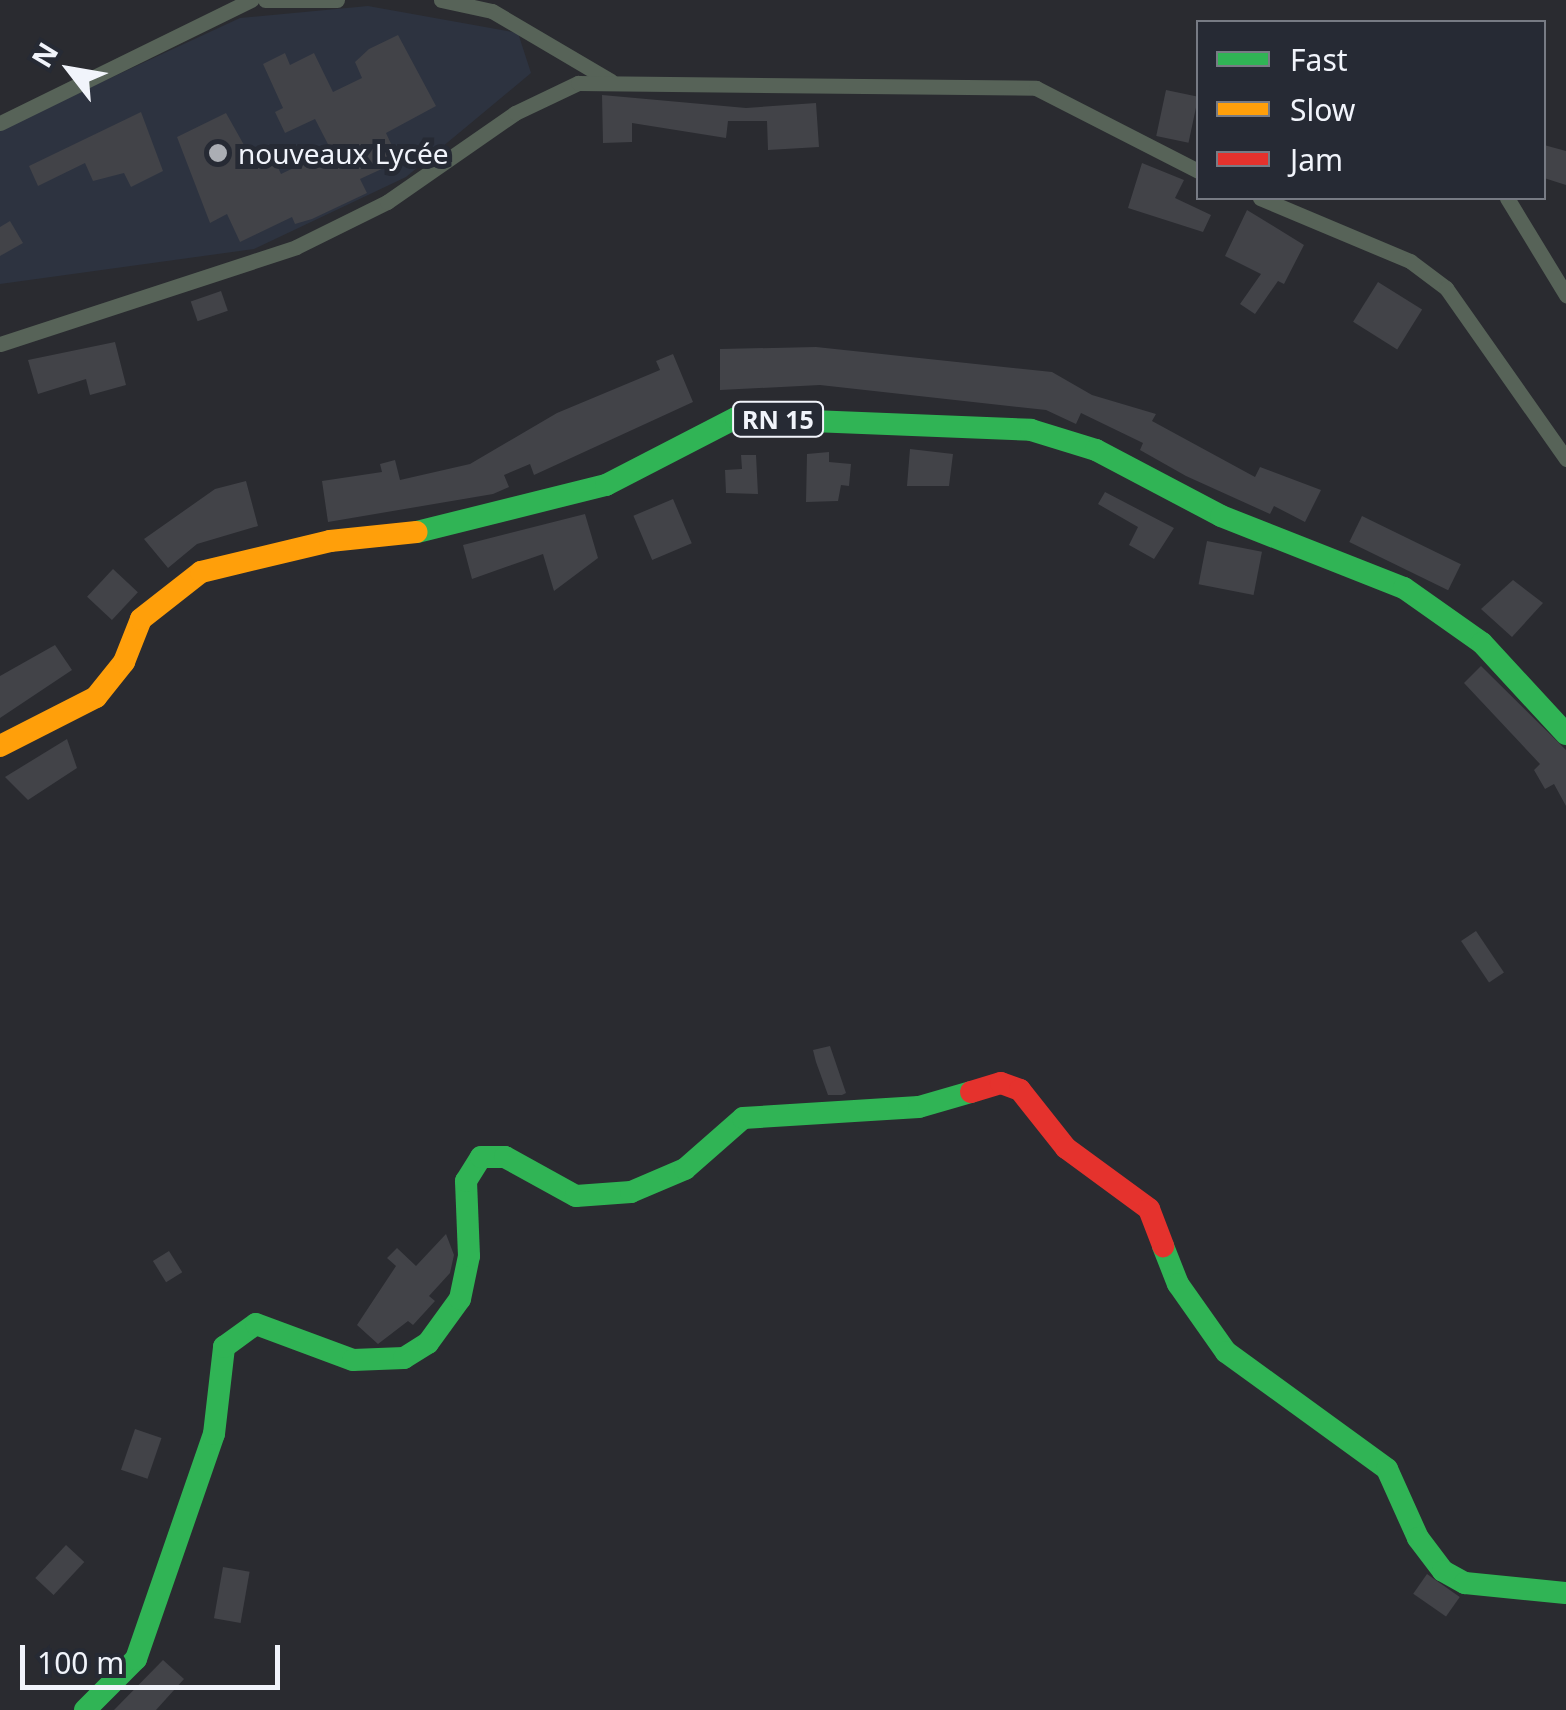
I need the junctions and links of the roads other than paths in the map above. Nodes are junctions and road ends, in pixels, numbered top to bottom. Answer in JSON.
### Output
{"nodes":[{"id":1,"x":251,"y":0,"type":"edge"},
{"id":2,"x":265,"y":0,"type":"edge"},
{"id":3,"x":337,"y":0,"type":"edge"},
{"id":4,"x":441,"y":0,"type":"edge"},
{"id":5,"x":615,"y":83,"type":"junction"},
{"id":6,"x":0,"y":123,"type":"edge"},
{"id":7,"x":1196,"y":170,"type":"edge"},
{"id":8,"x":1265,"y":200,"type":"edge"},
{"id":9,"x":1508,"y":200,"type":"edge"},
{"id":10,"x":1566,"y":295,"type":"edge"},
{"id":11,"x":0,"y":344,"type":"edge"},
{"id":12,"x":1566,"y":459,"type":"edge"},
{"id":13,"x":1566,"y":734,"type":"edge"},
{"id":14,"x":0,"y":746,"type":"edge"},
{"id":15,"x":1566,"y":1594,"type":"edge"},
{"id":16,"x":85,"y":1710,"type":"edge"}],
"edges":[{"from":1,"to":6,"type":"street"},
{"from":2,"to":3,"type":"street"},
{"from":4,"to":5,"type":"street"},
{"from":5,"to":7,"type":"street"},
{"from":5,"to":11,"type":"street"},
{"from":8,"to":12,"type":"street"},
{"from":9,"to":10,"type":"street"},
{"from":13,"to":14,"type":"street","number":"RN 15"},
{"from":15,"to":16,"type":"street"}]}
